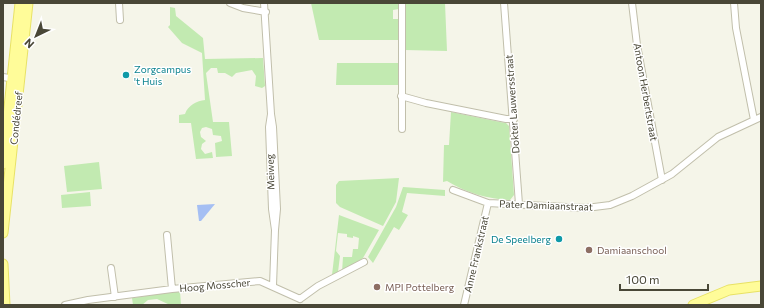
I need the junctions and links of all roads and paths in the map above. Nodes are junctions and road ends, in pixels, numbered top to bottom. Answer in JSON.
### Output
{"nodes":[{"id":1,"x":20,"y":3,"type":"edge"},
{"id":2,"x":28,"y":3,"type":"edge"},
{"id":3,"x":119,"y":3,"type":"edge"},
{"id":4,"x":230,"y":3,"type":"edge"},
{"id":5,"x":264,"y":3,"type":"edge"},
{"id":6,"x":402,"y":3,"type":"edge"},
{"id":7,"x":504,"y":3,"type":"edge"},
{"id":8,"x":632,"y":3,"type":"edge"},
{"id":9,"x":734,"y":3,"type":"edge"},
{"id":10,"x":266,"y":12,"type":"junction"},
{"id":11,"x":120,"y":20,"type":"dead end"},
{"id":12,"x":11,"y":79,"type":"edge"},
{"id":13,"x":401,"y":96,"type":"junction"},
{"id":14,"x":761,"y":117,"type":"edge"},
{"id":15,"x":514,"y":119,"type":"junction"},
{"id":16,"x":754,"y":120,"type":"junction"},
{"id":17,"x":402,"y":130,"type":"dead end"},
{"id":18,"x":3,"y":164,"type":"edge"},
{"id":19,"x":662,"y":180,"type":"junction"},
{"id":20,"x":453,"y":190,"type":"dead end"},
{"id":21,"x":488,"y":203,"type":"junction"},
{"id":22,"x":519,"y":204,"type":"junction"},
{"id":23,"x":3,"y":233,"type":"edge"},
{"id":24,"x":167,"y":235,"type":"dead end"},
{"id":25,"x":364,"y":262,"type":"dead end"},
{"id":26,"x":3,"y":264,"type":"edge"},
{"id":27,"x":112,"y":268,"type":"dead end"},
{"id":28,"x":273,"y":286,"type":"junction"},
{"id":29,"x":761,"y":286,"type":"edge"},
{"id":30,"x":172,"y":289,"type":"junction"},
{"id":31,"x":115,"y":297,"type":"junction"},
{"id":32,"x":300,"y":302,"type":"edge"},
{"id":33,"x":465,"y":302,"type":"edge"},
{"id":34,"x":5,"y":305,"type":"edge"},
{"id":35,"x":64,"y":305,"type":"edge"},
{"id":36,"x":693,"y":305,"type":"edge"}],
"edges":[{"from":1,"to":12,"type":"main road","name":"Condédreef"},
{"from":2,"to":12,"type":"main road","name":"Condédreef"},
{"from":3,"to":11,"type":"street"},
{"from":4,"to":10,"type":"street"},
{"from":5,"to":10,"type":"street","name":"Meiweg"},
{"from":6,"to":13,"type":"street"},
{"from":7,"to":15,"type":"street","name":"Dokter Lauwersstraat"},
{"from":8,"to":19,"type":"street","name":"Antoon Herbertstraat"},
{"from":9,"to":16,"type":"street"},
{"from":10,"to":28,"type":"street","name":"Meiweg"},
{"from":12,"to":18,"type":"main road","name":"Condédreef"},
{"from":12,"to":23,"type":"main road","name":"Condédreef"},
{"from":13,"to":15,"type":"street"},
{"from":13,"to":17,"type":"street"},
{"from":14,"to":16,"type":"street","name":"Pater Damiaanstraat"},
{"from":15,"to":22,"type":"street","name":"Dokter Lauwersstraat"},
{"from":16,"to":19,"type":"street","name":"Pater Damiaanstraat"},
{"from":19,"to":22,"type":"street","name":"Pater Damiaanstraat"},
{"from":20,"to":21,"type":"street","name":"Pater Damiaanstraat"},
{"from":21,"to":22,"type":"street","name":"Pater Damiaanstraat"},
{"from":21,"to":33,"type":"street","name":"Anne Frankstraat"},
{"from":24,"to":30,"type":"street","name":"Hoog Mosscher"},
{"from":25,"to":32,"type":"street","name":"Hoog Mosscher"},
{"from":26,"to":34,"type":"main road"},
{"from":27,"to":31,"type":"street"},
{"from":28,"to":30,"type":"street","name":"Hoog Mosscher"},
{"from":28,"to":32,"type":"street","name":"Hoog Mosscher"},
{"from":29,"to":36,"type":"main road"},
{"from":30,"to":31,"type":"street","name":"Hoog Mosscher"},
{"from":31,"to":35,"type":"street","name":"Hoog Mosscher"}]}
